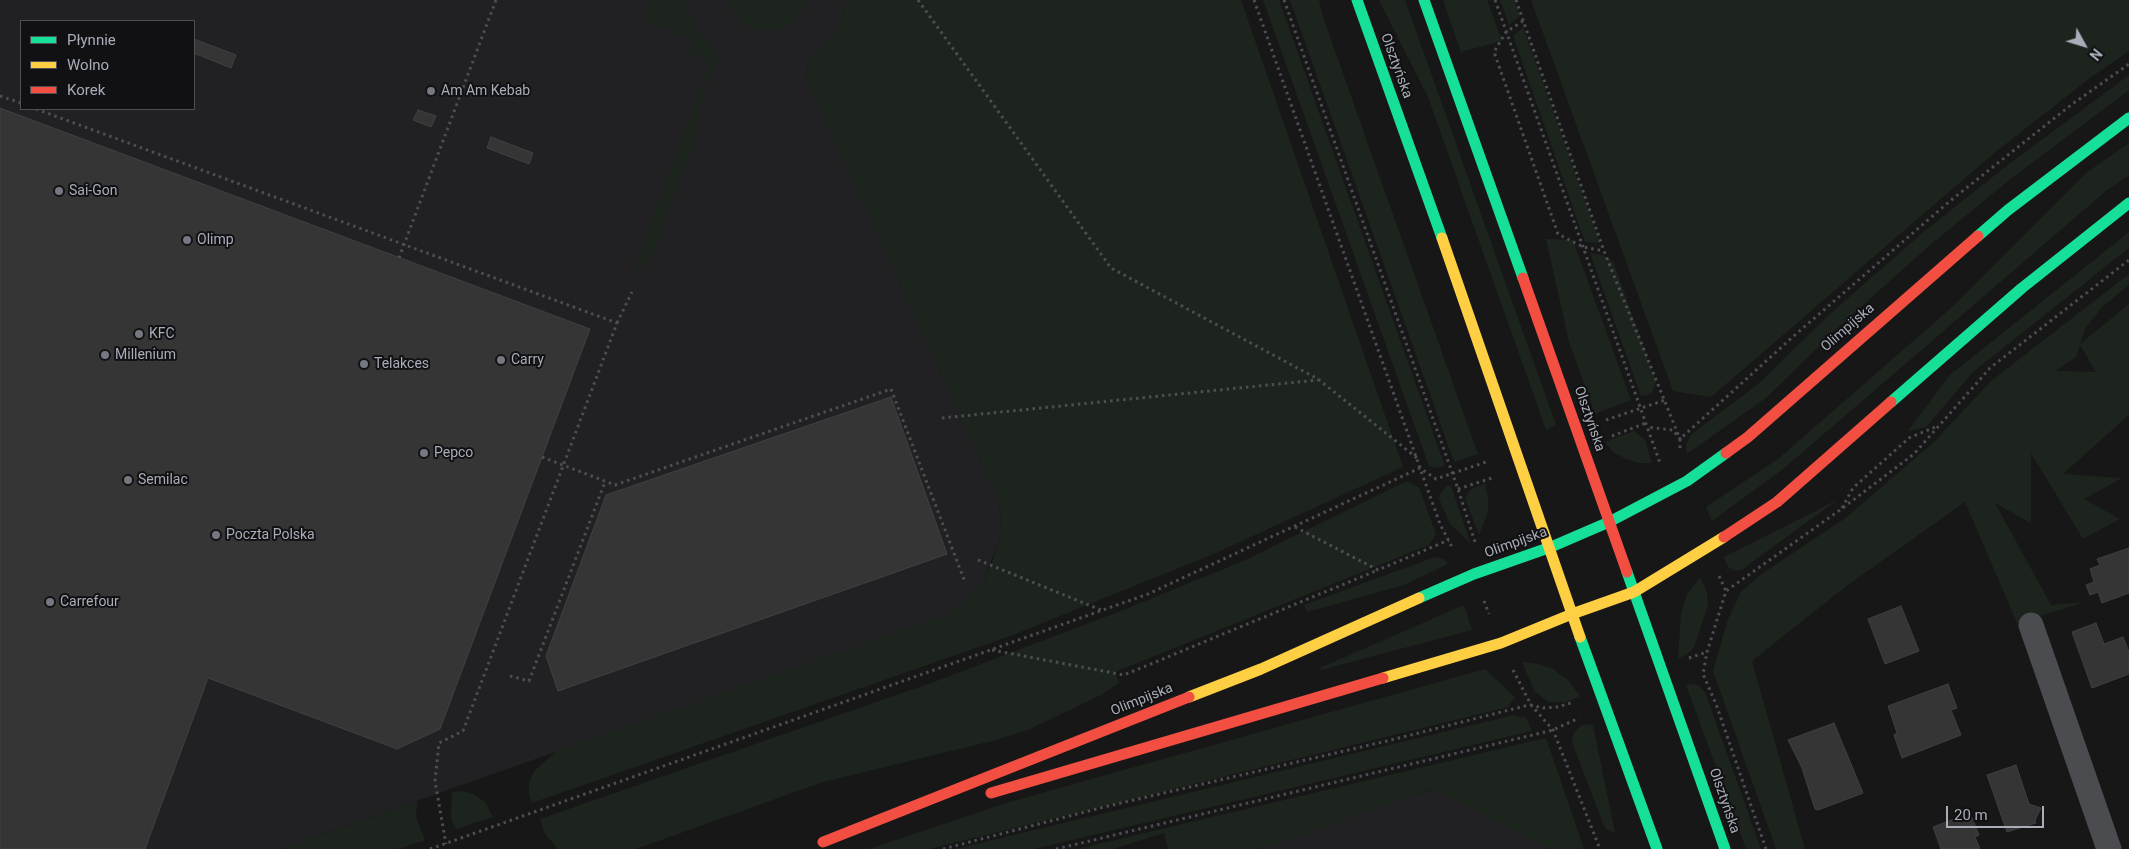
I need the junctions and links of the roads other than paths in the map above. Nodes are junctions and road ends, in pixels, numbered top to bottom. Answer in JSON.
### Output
{"nodes":[{"id":1,"x":1357,"y":0,"type":"edge"},
{"id":2,"x":1424,"y":0,"type":"edge"},
{"id":3,"x":2129,"y":118,"type":"edge"},
{"id":4,"x":2129,"y":202,"type":"edge"},
{"id":5,"x":1609,"y":522,"type":"junction"},
{"id":6,"x":1551,"y":547,"type":"junction"},
{"id":7,"x":1634,"y":592,"type":"junction"},
{"id":8,"x":1572,"y":614,"type":"junction"},
{"id":9,"x":2031,"y":626,"type":"dead end"},
{"id":10,"x":975,"y":797,"type":"dead end"},
{"id":11,"x":947,"y":806,"type":"dead end"},
{"id":12,"x":1657,"y":849,"type":"edge"},
{"id":13,"x":1725,"y":849,"type":"edge"},
{"id":14,"x":2109,"y":849,"type":"edge"}],
"edges":[{"from":1,"to":6,"type":"main road","name":"Olsztyńska"},
{"from":2,"to":5,"type":"main road","name":"Olsztyńska"},
{"from":3,"to":5,"type":"main road","name":"Olimpijska"},
{"from":4,"to":7,"type":"main road"},
{"from":5,"to":6,"type":"main road","name":"Olimpijska"},
{"from":5,"to":7,"type":"main road","name":"Olsztyńska"},
{"from":6,"to":8,"type":"main road","name":"Olsztyńska"},
{"from":6,"to":11,"type":"main road","name":"Olimpijska"},
{"from":7,"to":8,"type":"main road"},
{"from":7,"to":13,"type":"main road","name":"Olsztyńska"},
{"from":8,"to":10,"type":"main road"},
{"from":8,"to":12,"type":"main road","name":"Olsztyńska"},
{"from":9,"to":14,"type":"street"}]}
